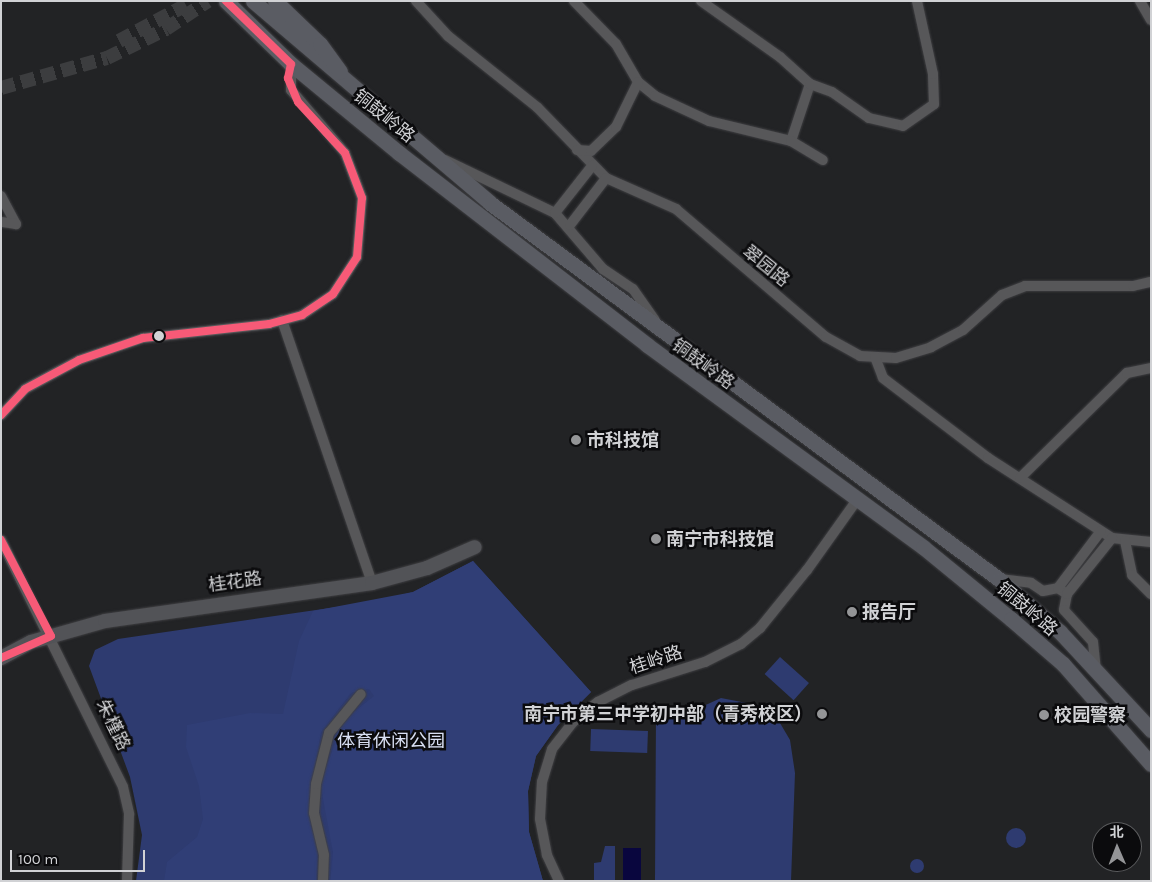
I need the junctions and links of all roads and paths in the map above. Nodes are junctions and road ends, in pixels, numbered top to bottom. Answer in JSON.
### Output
{"nodes":[{"id":1,"x":226,"y":1,"type":"edge"},
{"id":2,"x":253,"y":1,"type":"edge"},
{"id":3,"x":275,"y":1,"type":"edge"},
{"id":4,"x":416,"y":1,"type":"edge"},
{"id":5,"x":574,"y":1,"type":"edge"},
{"id":6,"x":701,"y":1,"type":"edge"},
{"id":7,"x":917,"y":1,"type":"edge"},
{"id":8,"x":1140,"y":1,"type":"edge"},
{"id":9,"x":1151,"y":20,"type":"edge"},
{"id":10,"x":291,"y":64,"type":"junction"},
{"id":11,"x":638,"y":82,"type":"junction"},
{"id":12,"x":810,"y":84,"type":"junction"},
{"id":13,"x":350,"y":88,"type":"junction"},
{"id":14,"x":791,"y":141,"type":"junction"},
{"id":15,"x":577,"y":150,"type":"junction"},
{"id":16,"x":431,"y":155,"type":"junction"},
{"id":17,"x":823,"y":160,"type":"dead end"},
{"id":18,"x":592,"y":166,"type":"junction"},
{"id":19,"x":606,"y":178,"type":"junction"},
{"id":20,"x":1,"y":196,"type":"edge"},
{"id":21,"x":555,"y":213,"type":"junction"},
{"id":22,"x":1,"y":222,"type":"edge"},
{"id":23,"x":570,"y":225,"type":"junction"},
{"id":24,"x":1151,"y":282,"type":"edge"},
{"id":25,"x":282,"y":320,"type":"junction"},
{"id":26,"x":660,"y":327,"type":"junction"},
{"id":27,"x":875,"y":357,"type":"junction"},
{"id":28,"x":1151,"y":368,"type":"edge"},
{"id":29,"x":1,"y":415,"type":"edge"},
{"id":30,"x":802,"y":433,"type":"junction"},
{"id":31,"x":790,"y":450,"type":"junction"},
{"id":32,"x":1020,"y":478,"type":"junction"},
{"id":33,"x":858,"y":500,"type":"junction"},
{"id":34,"x":1101,"y":531,"type":"junction"},
{"id":35,"x":1112,"y":538,"type":"junction"},
{"id":36,"x":1,"y":540,"type":"edge"},
{"id":37,"x":1125,"y":541,"type":"junction"},
{"id":38,"x":1151,"y":542,"type":"edge"},
{"id":39,"x":475,"y":547,"type":"dead end"},
{"id":40,"x":998,"y":579,"type":"junction"},
{"id":41,"x":372,"y":583,"type":"junction"},
{"id":42,"x":1058,"y":588,"type":"junction"},
{"id":43,"x":1067,"y":594,"type":"junction"},
{"id":44,"x":1151,"y":594,"type":"edge"},
{"id":45,"x":51,"y":636,"type":"junction"},
{"id":46,"x":1,"y":658,"type":"edge"},
{"id":47,"x":1096,"y":668,"type":"junction"},
{"id":48,"x":361,"y":694,"type":"dead end"},
{"id":49,"x":1151,"y":730,"type":"edge"},
{"id":50,"x":1151,"y":764,"type":"edge"},
{"id":51,"x":127,"y":881,"type":"edge"},
{"id":52,"x":323,"y":881,"type":"edge"},
{"id":53,"x":560,"y":881,"type":"edge"}],
"edges":[{"from":1,"to":10,"type":"main road","name":"铜鼓岭路"},
{"from":2,"to":13,"type":"main road","name":"铜鼓岭路"},
{"from":3,"to":13,"type":"main road"},
{"from":4,"to":15,"type":"street","name":"翠园路"},
{"from":5,"to":11,"type":"street"},
{"from":6,"to":12,"type":"street"},
{"from":7,"to":12,"type":"street"},
{"from":8,"to":9,"type":"street"},
{"from":10,"to":25,"type":"street"},
{"from":10,"to":31,"type":"main road","name":"铜鼓岭路"},
{"from":11,"to":14,"type":"street"},
{"from":11,"to":15,"type":"street"},
{"from":12,"to":14,"type":"street"},
{"from":13,"to":16,"type":"main road","name":"铜鼓岭路"},
{"from":14,"to":17,"type":"street"},
{"from":15,"to":18,"type":"street","name":"翠园路"},
{"from":16,"to":21,"type":"street"},
{"from":16,"to":26,"type":"main road","name":"铜鼓岭路"},
{"from":18,"to":19,"type":"street","name":"翠园路"},
{"from":18,"to":21,"type":"street"},
{"from":19,"to":23,"type":"street"},
{"from":19,"to":27,"type":"street","name":"翠园路"},
{"from":20,"to":22,"type":"street"},
{"from":21,"to":23,"type":"street"},
{"from":23,"to":26,"type":"street"},
{"from":24,"to":27,"type":"street","name":"翠园路"},
{"from":25,"to":29,"type":"street"},
{"from":25,"to":41,"type":"street"},
{"from":26,"to":30,"type":"main road","name":"铜鼓岭路"},
{"from":27,"to":32,"type":"street"},
{"from":28,"to":32,"type":"street"},
{"from":30,"to":31,"type":"main road"},
{"from":30,"to":40,"type":"main road","name":"铜鼓岭路"},
{"from":31,"to":33,"type":"main road","name":"铜鼓岭路"},
{"from":32,"to":34,"type":"street"},
{"from":33,"to":50,"type":"main road","name":"铜鼓岭路"},
{"from":33,"to":53,"type":"street","name":"桂岭路"},
{"from":34,"to":35,"type":"street"},
{"from":34,"to":42,"type":"street"},
{"from":35,"to":37,"type":"street"},
{"from":35,"to":43,"type":"street"},
{"from":36,"to":45,"type":"street","name":"朱槿路"},
{"from":37,"to":38,"type":"street"},
{"from":37,"to":44,"type":"street"},
{"from":39,"to":41,"type":"street","name":"桂花路"},
{"from":40,"to":42,"type":"street"},
{"from":40,"to":47,"type":"main road","name":"铜鼓岭路"},
{"from":41,"to":45,"type":"street","name":"桂花路"},
{"from":42,"to":43,"type":"street"},
{"from":43,"to":47,"type":"street"},
{"from":45,"to":46,"type":"street","name":"桂花路"},
{"from":45,"to":51,"type":"street","name":"朱槿路"},
{"from":47,"to":49,"type":"main road","name":"铜鼓岭路"},
{"from":48,"to":52,"type":"street"}]}
